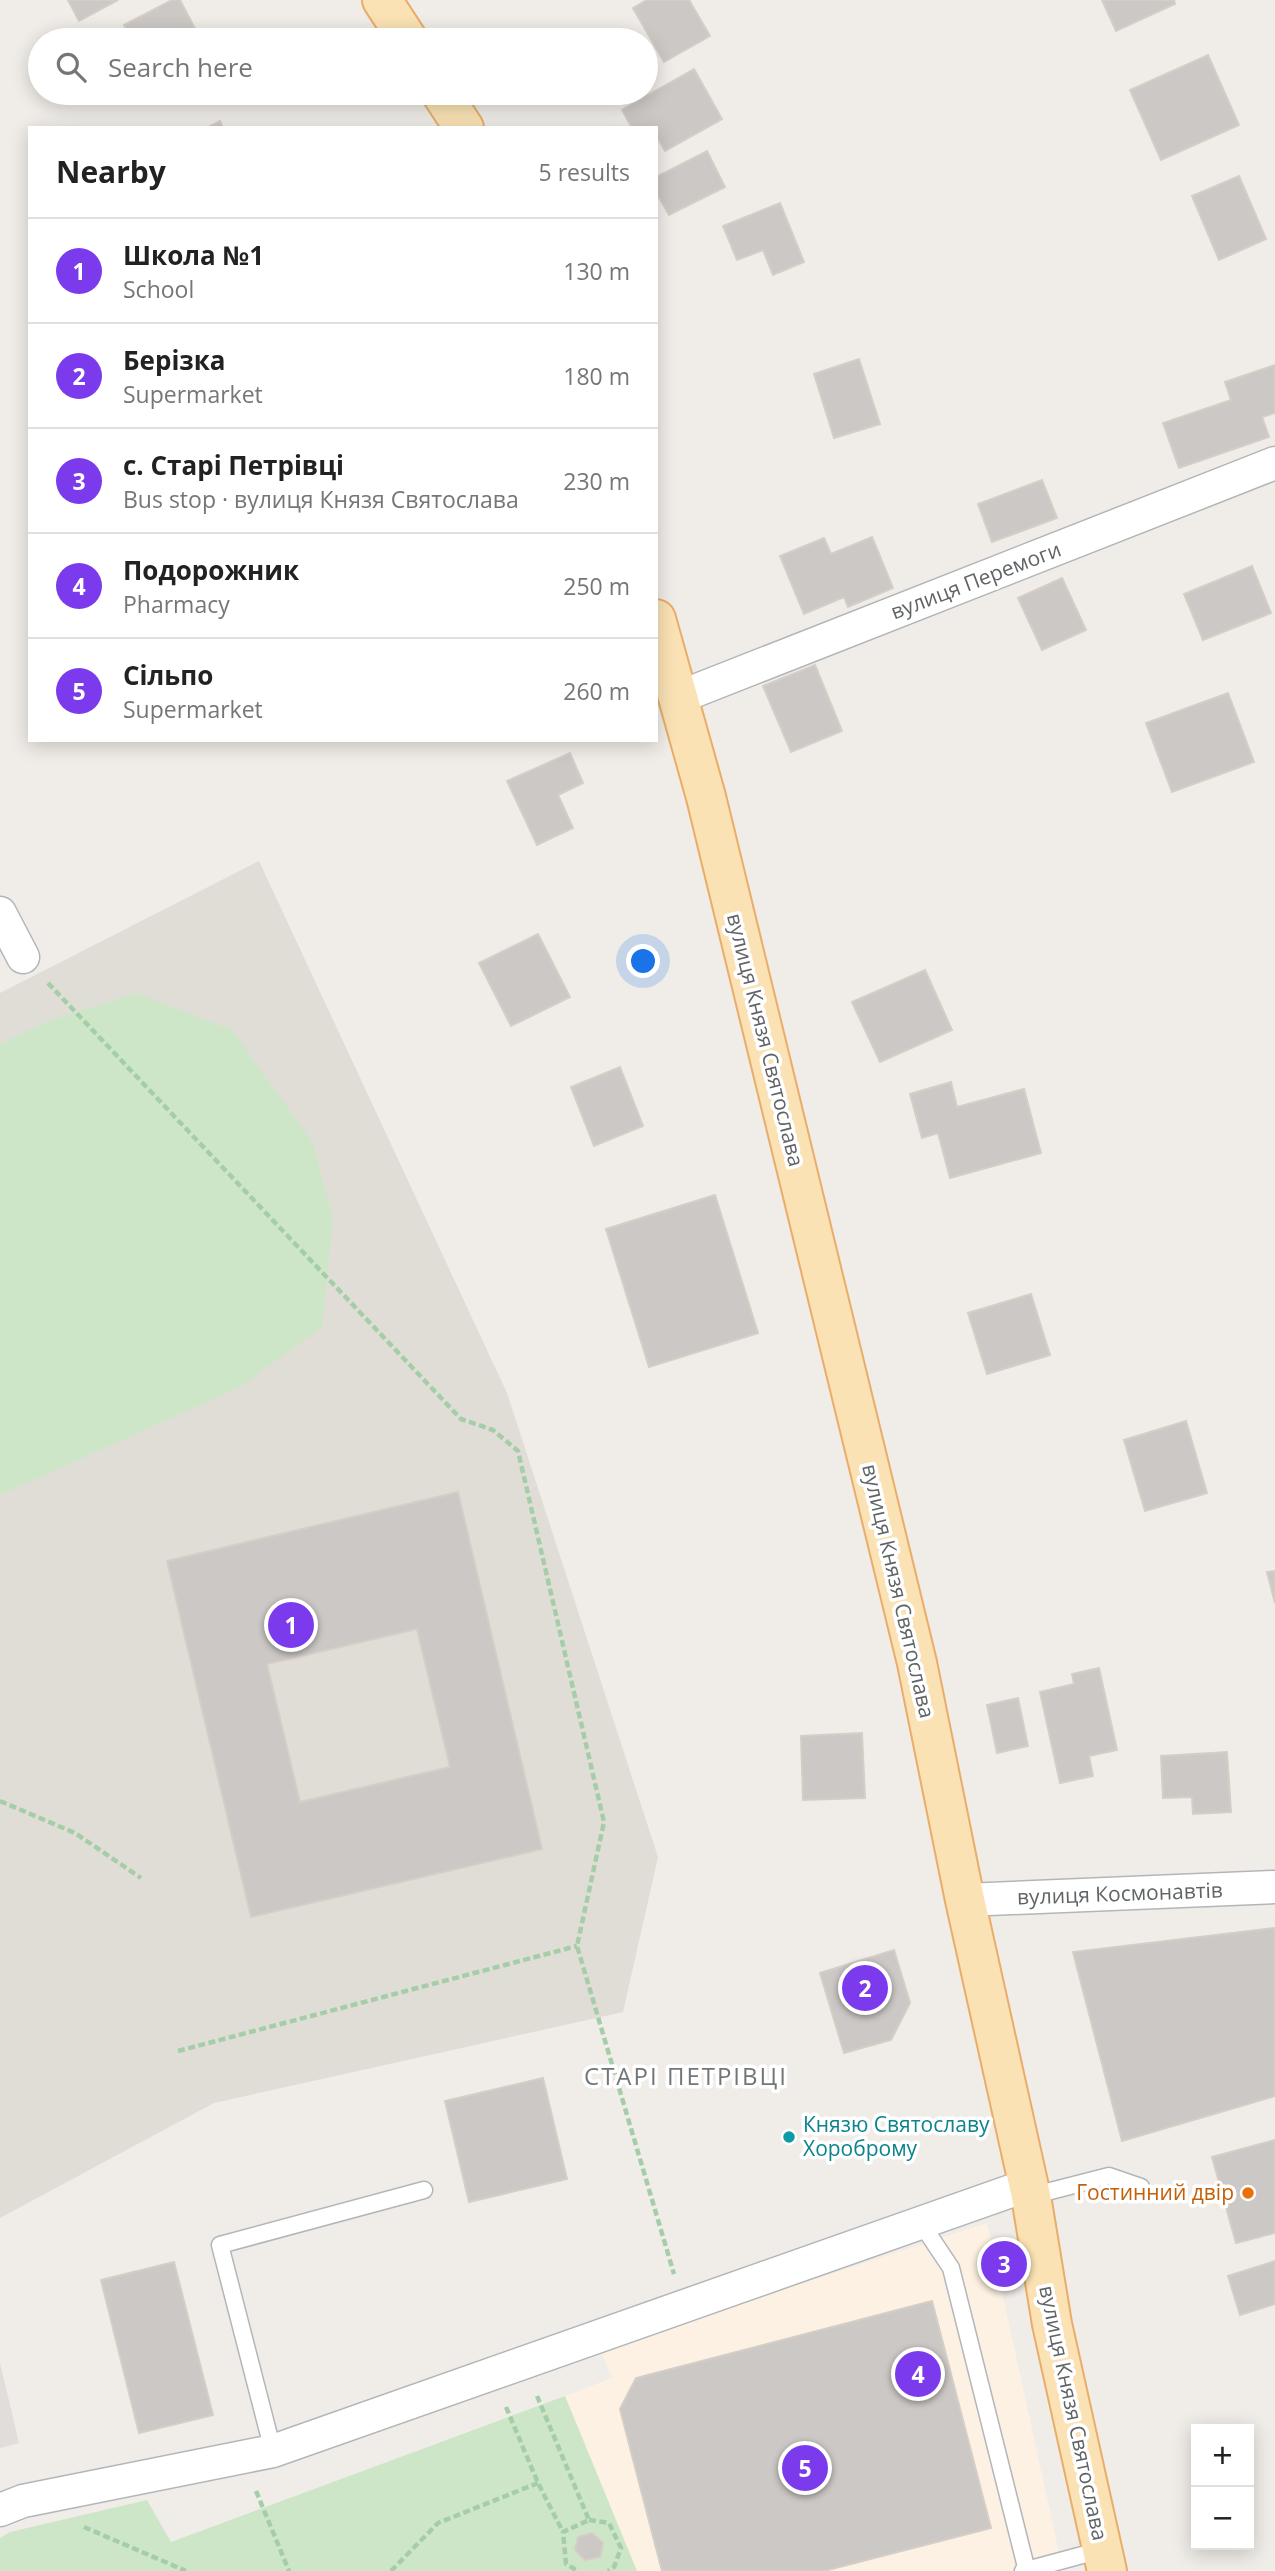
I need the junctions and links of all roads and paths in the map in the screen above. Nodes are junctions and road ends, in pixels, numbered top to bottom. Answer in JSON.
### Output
{"nodes":[{"id":1,"x":382,"y":0,"type":"edge"},
{"id":2,"x":400,"y":28,"type":"edge"},
{"id":3,"x":449,"y":105,"type":"edge"},
{"id":4,"x":463,"y":126,"type":"edge"},
{"id":5,"x":1275,"y":463,"type":"edge"},
{"id":6,"x":658,"y":627,"type":"edge"},
{"id":7,"x":677,"y":698,"type":"junction"},
{"id":8,"x":0,"y":913,"type":"edge"},
{"id":9,"x":23,"y":957,"type":"joint"},
{"id":10,"x":0,"y":1801,"type":"edge"},
{"id":11,"x":141,"y":1878,"type":"dead end"},
{"id":12,"x":1275,"y":1887,"type":"edge"},
{"id":13,"x":965,"y":1900,"type":"junction"},
{"id":14,"x":577,"y":1946,"type":"junction"},
{"id":15,"x":178,"y":2051,"type":"dead end"},
{"id":16,"x":1141,"y":2188,"type":"dead end"},
{"id":17,"x":424,"y":2190,"type":"dead end"},
{"id":18,"x":1030,"y":2191,"type":"junction"},
{"id":19,"x":921,"y":2223,"type":"junction"},
{"id":20,"x":683,"y":2305,"type":"junction"},
{"id":21,"x":523,"y":2363,"type":"junction"},
{"id":22,"x":492,"y":2374,"type":"junction"},
{"id":23,"x":273,"y":2451,"type":"junction"},
{"id":24,"x":242,"y":2457,"type":"junction"},
{"id":25,"x":538,"y":2483,"type":"junction"},
{"id":26,"x":0,"y":2510,"type":"edge"},
{"id":27,"x":589,"y":2520,"type":"junction"},
{"id":28,"x":78,"y":2524,"type":"dead end"},
{"id":29,"x":563,"y":2532,"type":"junction"},
{"id":30,"x":1104,"y":2560,"type":"edge"},
{"id":31,"x":566,"y":2564,"type":"junction"},
{"id":32,"x":186,"y":2571,"type":"edge"},
{"id":33,"x":289,"y":2571,"type":"edge"},
{"id":34,"x":390,"y":2571,"type":"edge"},
{"id":35,"x":564,"y":2571,"type":"edge"},
{"id":36,"x":578,"y":2571,"type":"edge"},
{"id":37,"x":608,"y":2571,"type":"edge"},
{"id":38,"x":1025,"y":2571,"type":"edge"}],
"edges":[{"from":1,"to":2,"type":"main road"},
{"from":3,"to":4,"type":"main road"},
{"from":5,"to":7,"type":"street","name":"вулиця Перемоги"},
{"from":6,"to":7,"type":"main road","name":"вулиця Князя Святослава"},
{"from":7,"to":13,"type":"main road","name":"вулиця Князя Святослава"},
{"from":8,"to":9,"type":"street"},
{"from":9,"to":14,"type":"path"},
{"from":10,"to":11,"type":"path"},
{"from":12,"to":13,"type":"street","name":"вулиця Космонавтів"},
{"from":13,"to":18,"type":"main road","name":"вулиця Князя Святослава"},
{"from":14,"to":15,"type":"path"},
{"from":14,"to":20,"type":"path"},
{"from":16,"to":18,"type":"lane"},
{"from":17,"to":23,"type":"lane"},
{"from":18,"to":19,"type":"street"},
{"from":18,"to":30,"type":"main road","name":"вулиця Князя Святослава"},
{"from":19,"to":20,"type":"street"},
{"from":19,"to":38,"type":"lane"},
{"from":20,"to":21,"type":"street"},
{"from":21,"to":22,"type":"street"},
{"from":21,"to":27,"type":"path"},
{"from":22,"to":23,"type":"street"},
{"from":22,"to":25,"type":"path"},
{"from":23,"to":24,"type":"street"},
{"from":24,"to":26,"type":"street"},
{"from":24,"to":33,"type":"path"},
{"from":25,"to":29,"type":"path"},
{"from":25,"to":34,"type":"path"},
{"from":27,"to":29,"type":"path"},
{"from":27,"to":37,"type":"path"},
{"from":28,"to":32,"type":"path"},
{"from":29,"to":31,"type":"path"},
{"from":30,"to":38,"type":"lane"},
{"from":31,"to":35,"type":"path"},
{"from":31,"to":36,"type":"path"}]}
